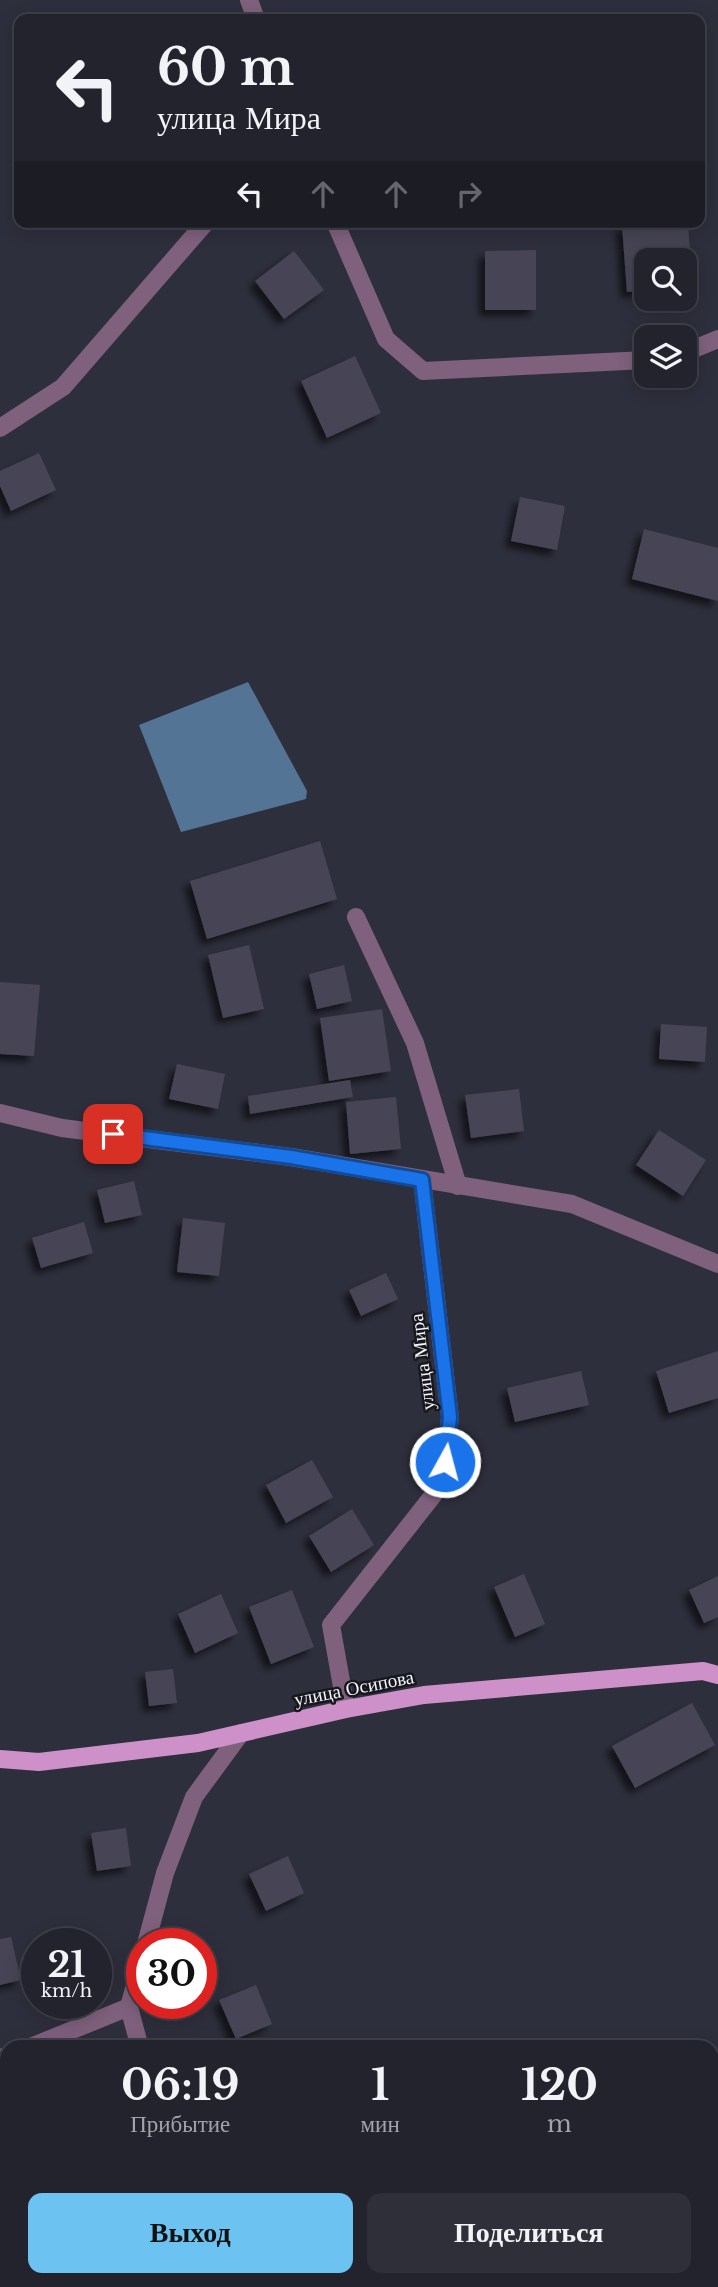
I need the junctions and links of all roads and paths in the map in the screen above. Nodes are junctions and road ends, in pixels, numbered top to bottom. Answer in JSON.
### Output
{"nodes":[{"id":1,"x":201,"y":228,"type":"edge"},
{"id":2,"x":338,"y":228,"type":"edge"},
{"id":3,"x":718,"y":339,"type":"edge"},
{"id":4,"x":697,"y":348,"type":"edge"},
{"id":5,"x":634,"y":361,"type":"edge"},
{"id":6,"x":0,"y":428,"type":"edge"},
{"id":7,"x":356,"y":917,"type":"dead end"},
{"id":8,"x":0,"y":1112,"type":"edge"},
{"id":9,"x":422,"y":1180,"type":"junction"},
{"id":10,"x":458,"y":1186,"type":"junction"},
{"id":11,"x":718,"y":1264,"type":"edge"},
{"id":12,"x":718,"y":1675,"type":"edge"},
{"id":13,"x":346,"y":1709,"type":"junction"},
{"id":14,"x":241,"y":1733,"type":"junction"},
{"id":15,"x":0,"y":1759,"type":"edge"},
{"id":16,"x":150,"y":1928,"type":"edge"},
{"id":17,"x":126,"y":2009,"type":"edge"},
{"id":18,"x":133,"y":2019,"type":"edge"},
{"id":19,"x":48,"y":2040,"type":"edge"},
{"id":20,"x":138,"y":2040,"type":"edge"}],
"edges":[{"from":1,"to":6,"type":"street"},
{"from":2,"to":5,"type":"street"},
{"from":3,"to":4,"type":"street"},
{"from":7,"to":10,"type":"street"},
{"from":8,"to":9,"type":"street"},
{"from":9,"to":10,"type":"street"},
{"from":9,"to":13,"type":"street","name":"улица Мира"},
{"from":10,"to":11,"type":"street"},
{"from":12,"to":13,"type":"main road","name":"улица Осипова"},
{"from":13,"to":14,"type":"main road","name":"улица Осипова"},
{"from":14,"to":15,"type":"main road","name":"улица Осипова"},
{"from":14,"to":16,"type":"street"},
{"from":17,"to":19,"type":"street"},
{"from":18,"to":20,"type":"street"}]}
